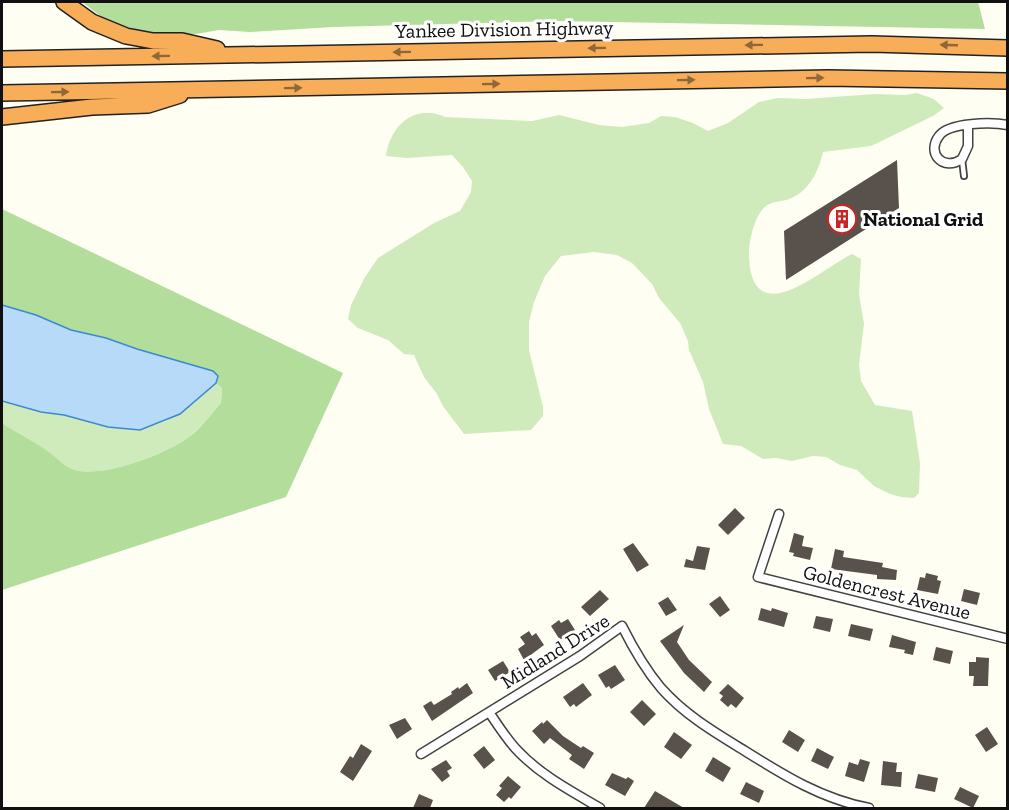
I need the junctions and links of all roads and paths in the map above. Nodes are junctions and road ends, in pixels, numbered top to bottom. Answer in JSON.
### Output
{"nodes":[{"id":1,"x":64,"y":2,"type":"edge"},
{"id":2,"x":1008,"y":48,"type":"edge"},
{"id":3,"x":240,"y":54,"type":"junction"},
{"id":4,"x":2,"y":59,"type":"edge"},
{"id":5,"x":1008,"y":81,"type":"edge"},
{"id":6,"x":200,"y":90,"type":"junction"},
{"id":7,"x":2,"y":93,"type":"edge"},
{"id":8,"x":2,"y":117,"type":"edge"},
{"id":9,"x":968,"y":125,"type":"junction"},
{"id":10,"x":1008,"y":125,"type":"edge"},
{"id":11,"x":962,"y":159,"type":"junction"},
{"id":12,"x":964,"y":176,"type":"dead end"},
{"id":13,"x":779,"y":514,"type":"dead end"},
{"id":14,"x":1008,"y":639,"type":"edge"},
{"id":15,"x":489,"y":712,"type":"junction"},
{"id":16,"x":422,"y":754,"type":"dead end"},
{"id":17,"x":600,"y":808,"type":"edge"},
{"id":18,"x":869,"y":808,"type":"edge"}],
"edges":[{"from":1,"to":3,"type":"highway"},
{"from":2,"to":3,"type":"highway","name":"Yankee Division Highway","one_way":true},
{"from":3,"to":4,"type":"highway","name":"Yankee Division Highway","one_way":true},
{"from":6,"to":5,"type":"highway","one_way":true},
{"from":7,"to":6,"type":"highway","one_way":true},
{"from":6,"to":8,"type":"highway"},
{"from":9,"to":10,"type":"street"},
{"from":9,"to":11,"type":"street"},
{"from":9,"to":11,"type":"street"},
{"from":11,"to":12,"type":"lane"},
{"from":13,"to":14,"type":"street","name":"Goldencrest Avenue"},
{"from":15,"to":16,"type":"street","name":"Midland Drive"},
{"from":15,"to":17,"type":"street"},
{"from":15,"to":18,"type":"street","name":"Midland Drive"}]}
